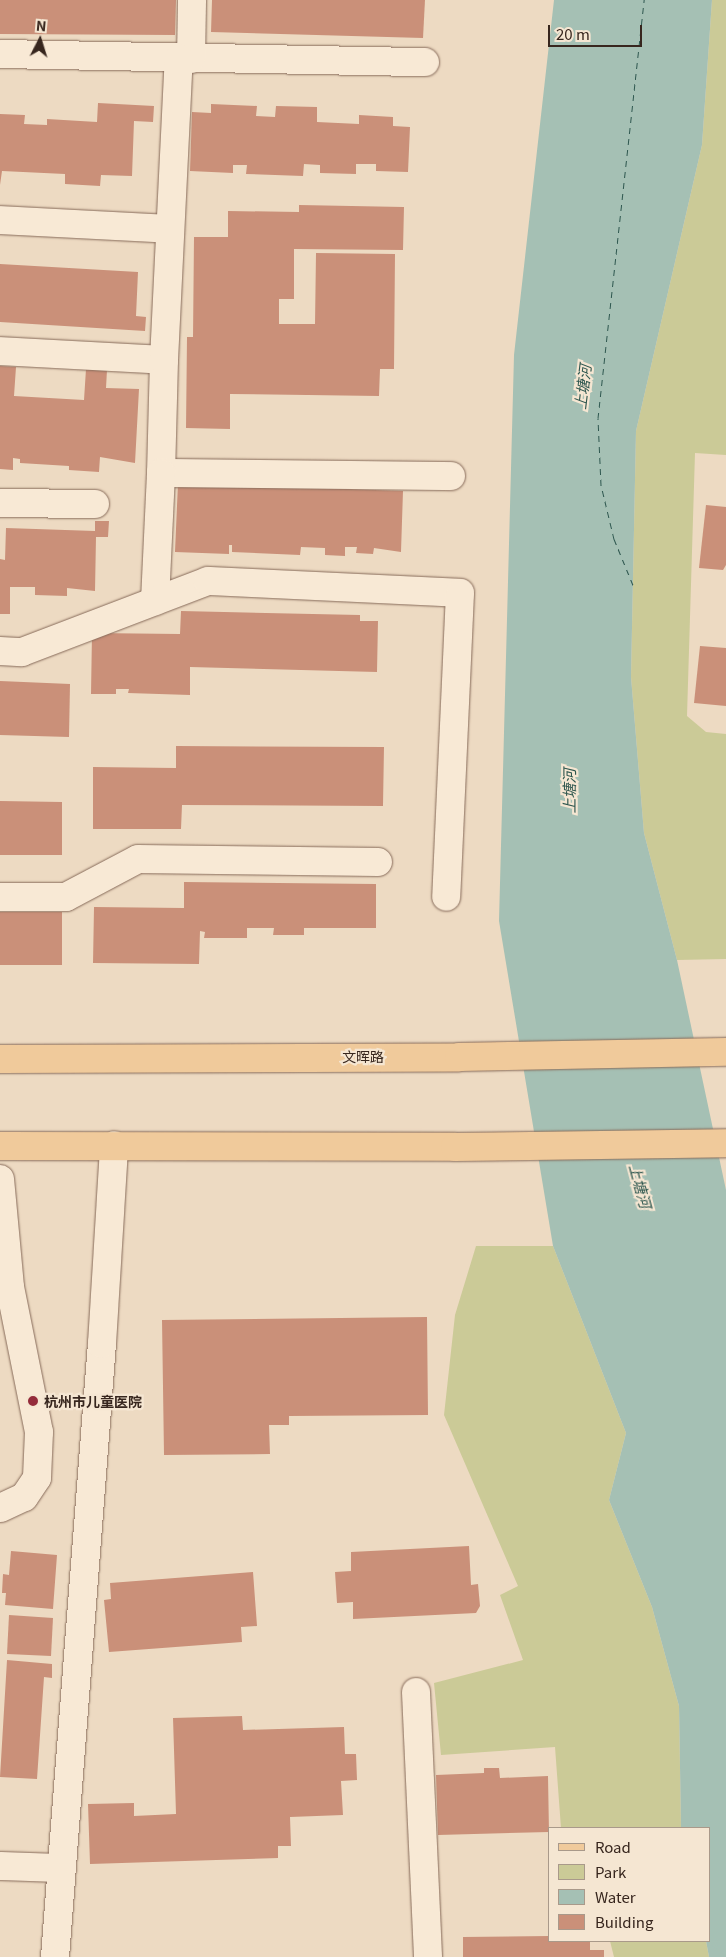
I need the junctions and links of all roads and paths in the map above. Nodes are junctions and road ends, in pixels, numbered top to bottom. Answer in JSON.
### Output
{"nodes":[{"id":1,"x":192,"y":0,"type":"edge"},
{"id":2,"x":0,"y":54,"type":"edge"},
{"id":3,"x":185,"y":59,"type":"junction"},
{"id":4,"x":425,"y":62,"type":"dead end"},
{"id":5,"x":0,"y":220,"type":"edge"},
{"id":6,"x":170,"y":229,"type":"junction"},
{"id":7,"x":0,"y":351,"type":"edge"},
{"id":8,"x":164,"y":360,"type":"junction"},
{"id":9,"x":161,"y":473,"type":"junction"},
{"id":10,"x":451,"y":476,"type":"dead end"},
{"id":11,"x":0,"y":503,"type":"edge"},
{"id":12,"x":96,"y":504,"type":"dead end"},
{"id":13,"x":155,"y":601,"type":"junction"},
{"id":14,"x":0,"y":651,"type":"edge"},
{"id":15,"x":378,"y":862,"type":"dead end"},
{"id":16,"x":0,"y":897,"type":"edge"},
{"id":17,"x":446,"y":897,"type":"dead end"},
{"id":18,"x":726,"y":1052,"type":"edge"},
{"id":19,"x":0,"y":1058,"type":"edge"},
{"id":20,"x":726,"y":1143,"type":"edge"},
{"id":21,"x":114,"y":1145,"type":"junction"},
{"id":22,"x":0,"y":1146,"type":"edge"},
{"id":23,"x":0,"y":1179,"type":"edge"},
{"id":24,"x":0,"y":1508,"type":"edge"},
{"id":25,"x":416,"y":1692,"type":"dead end"},
{"id":26,"x":0,"y":1866,"type":"edge"},
{"id":27,"x":59,"y":1868,"type":"junction"},
{"id":28,"x":55,"y":1957,"type":"edge"},
{"id":29,"x":428,"y":1957,"type":"edge"}],
"edges":[{"from":1,"to":3,"type":"lane"},
{"from":2,"to":3,"type":"lane"},
{"from":3,"to":4,"type":"lane"},
{"from":3,"to":6,"type":"lane"},
{"from":5,"to":6,"type":"lane"},
{"from":6,"to":8,"type":"lane"},
{"from":7,"to":8,"type":"lane"},
{"from":8,"to":9,"type":"lane"},
{"from":9,"to":10,"type":"lane"},
{"from":9,"to":13,"type":"lane"},
{"from":11,"to":12,"type":"lane"},
{"from":13,"to":14,"type":"lane"},
{"from":13,"to":17,"type":"lane"},
{"from":15,"to":16,"type":"lane"},
{"from":18,"to":19,"type":"main road","name":"文晖路"},
{"from":20,"to":21,"type":"main road"},
{"from":21,"to":22,"type":"main road"},
{"from":21,"to":27,"type":"lane"},
{"from":23,"to":24,"type":"lane"},
{"from":25,"to":29,"type":"lane"},
{"from":26,"to":27,"type":"lane"},
{"from":27,"to":28,"type":"lane"}]}
